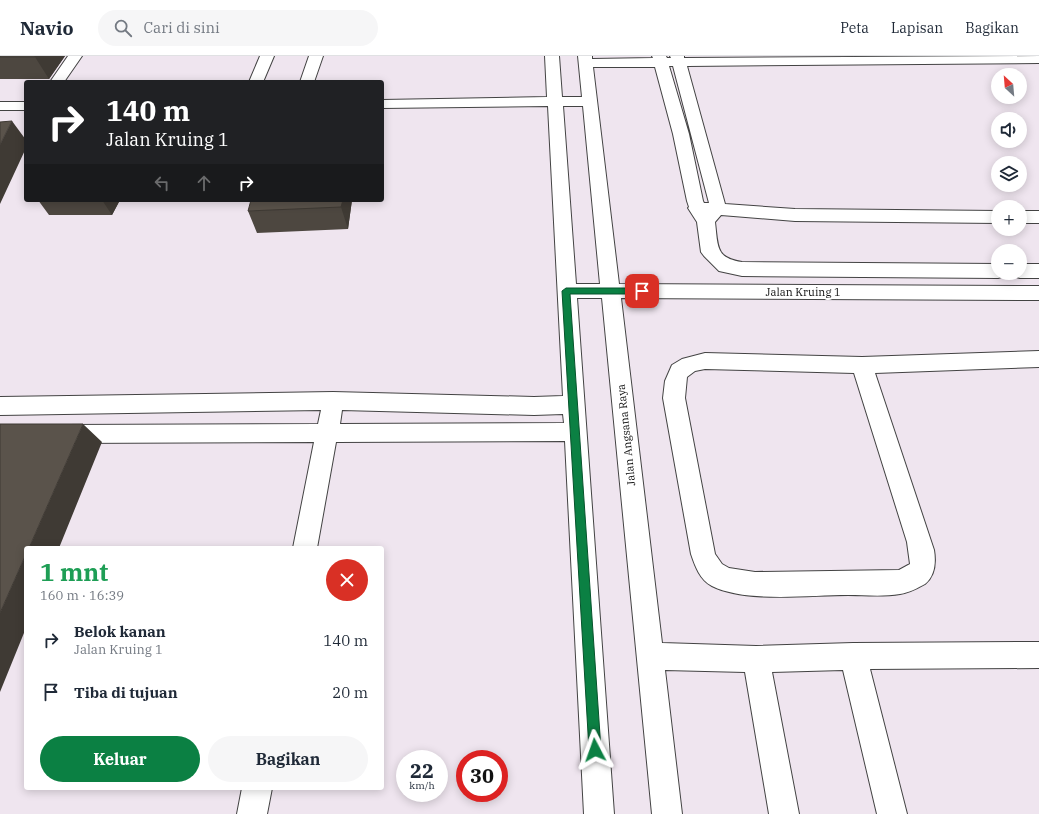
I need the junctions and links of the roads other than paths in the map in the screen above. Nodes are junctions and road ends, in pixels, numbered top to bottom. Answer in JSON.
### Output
{"nodes":[{"id":1,"x":75,"y":56,"type":"edge"},
{"id":2,"x":267,"y":56,"type":"edge"},
{"id":3,"x":316,"y":56,"type":"edge"},
{"id":4,"x":552,"y":56,"type":"edge"},
{"id":5,"x":984,"y":58,"type":"edge"},
{"id":6,"x":660,"y":59,"type":"edge"},
{"id":7,"x":678,"y":59,"type":"edge"},
{"id":8,"x":1039,"y":59,"type":"edge"},
{"id":9,"x":585,"y":60,"type":"edge"},
{"id":10,"x":58,"y":80,"type":"edge"},
{"id":11,"x":257,"y":80,"type":"edge"},
{"id":12,"x":308,"y":80,"type":"edge"},
{"id":13,"x":555,"y":101,"type":"junction"},
{"id":14,"x":590,"y":101,"type":"junction"},
{"id":15,"x":384,"y":104,"type":"edge"},
{"id":16,"x":0,"y":106,"type":"edge"},
{"id":17,"x":24,"y":106,"type":"edge"},
{"id":18,"x":699,"y":133,"type":"junction"},
{"id":19,"x":681,"y":134,"type":"junction"},
{"id":20,"x":707,"y":213,"type":"junction"},
{"id":21,"x":991,"y":217,"type":"edge"},
{"id":22,"x":1027,"y":217,"type":"edge"},
{"id":23,"x":1039,"y":217,"type":"edge"},
{"id":24,"x":991,"y":271,"type":"edge"},
{"id":25,"x":1027,"y":271,"type":"edge"},
{"id":26,"x":1039,"y":271,"type":"edge"},
{"id":27,"x":566,"y":291,"type":"junction"},
{"id":28,"x":610,"y":291,"type":"junction"},
{"id":29,"x":1039,"y":293,"type":"edge"},
{"id":30,"x":1039,"y":359,"type":"edge"},
{"id":31,"x":862,"y":365,"type":"junction"},
{"id":32,"x":334,"y":401,"type":"junction"},
{"id":33,"x":574,"y":405,"type":"junction"},
{"id":34,"x":0,"y":406,"type":"edge"},
{"id":35,"x":575,"y":432,"type":"junction"},
{"id":36,"x":48,"y":434,"type":"edge"},
{"id":37,"x":327,"y":434,"type":"junction"},
{"id":38,"x":305,"y":546,"type":"edge"},
{"id":39,"x":1039,"y":655,"type":"edge"},
{"id":40,"x":650,"y":656,"type":"junction"},
{"id":41,"x":853,"y":656,"type":"junction"},
{"id":42,"x":756,"y":660,"type":"junction"},
{"id":43,"x":257,"y":790,"type":"edge"},
{"id":44,"x":252,"y":814,"type":"edge"},
{"id":45,"x":599,"y":814,"type":"edge"},
{"id":46,"x":668,"y":814,"type":"edge"},
{"id":47,"x":784,"y":814,"type":"edge"},
{"id":48,"x":892,"y":814,"type":"edge"}],
"edges":[{"from":1,"to":10,"type":"street"},
{"from":2,"to":11,"type":"street"},
{"from":3,"to":12,"type":"street"},
{"from":4,"to":13,"type":"street"},
{"from":5,"to":7,"type":"street"},
{"from":5,"to":8,"type":"street"},
{"from":6,"to":7,"type":"street"},
{"from":6,"to":9,"type":"street"},
{"from":6,"to":19,"type":"street"},
{"from":7,"to":18,"type":"street"},
{"from":9,"to":14,"type":"street","name":"Jalan Angsana Raya"},
{"from":13,"to":14,"type":"street"},
{"from":13,"to":15,"type":"street"},
{"from":13,"to":27,"type":"street"},
{"from":14,"to":28,"type":"street","name":"Jalan Angsana Raya"},
{"from":16,"to":17,"type":"street"},
{"from":18,"to":19,"type":"street"},
{"from":18,"to":20,"type":"street"},
{"from":19,"to":20,"type":"street"},
{"from":20,"to":21,"type":"street"},
{"from":20,"to":24,"type":"street"},
{"from":22,"to":23,"type":"street"},
{"from":25,"to":26,"type":"street"},
{"from":27,"to":28,"type":"street","name":"Jalan Kruing 1"},
{"from":27,"to":33,"type":"street"},
{"from":28,"to":29,"type":"street","name":"Jalan Kruing 1"},
{"from":28,"to":40,"type":"street","name":"Jalan Angsana Raya"},
{"from":30,"to":31,"type":"street"},
{"from":31,"to":31,"type":"street"},
{"from":32,"to":33,"type":"street"},
{"from":32,"to":34,"type":"street"},
{"from":32,"to":37,"type":"street"},
{"from":33,"to":35,"type":"street"},
{"from":35,"to":37,"type":"street"},
{"from":35,"to":45,"type":"street"},
{"from":36,"to":37,"type":"street"},
{"from":37,"to":38,"type":"street"},
{"from":39,"to":41,"type":"street"},
{"from":40,"to":42,"type":"street"},
{"from":40,"to":46,"type":"street","name":"Jalan Angsana Raya"},
{"from":41,"to":42,"type":"street"},
{"from":41,"to":48,"type":"street"},
{"from":42,"to":47,"type":"street"},
{"from":43,"to":44,"type":"street"}]}
